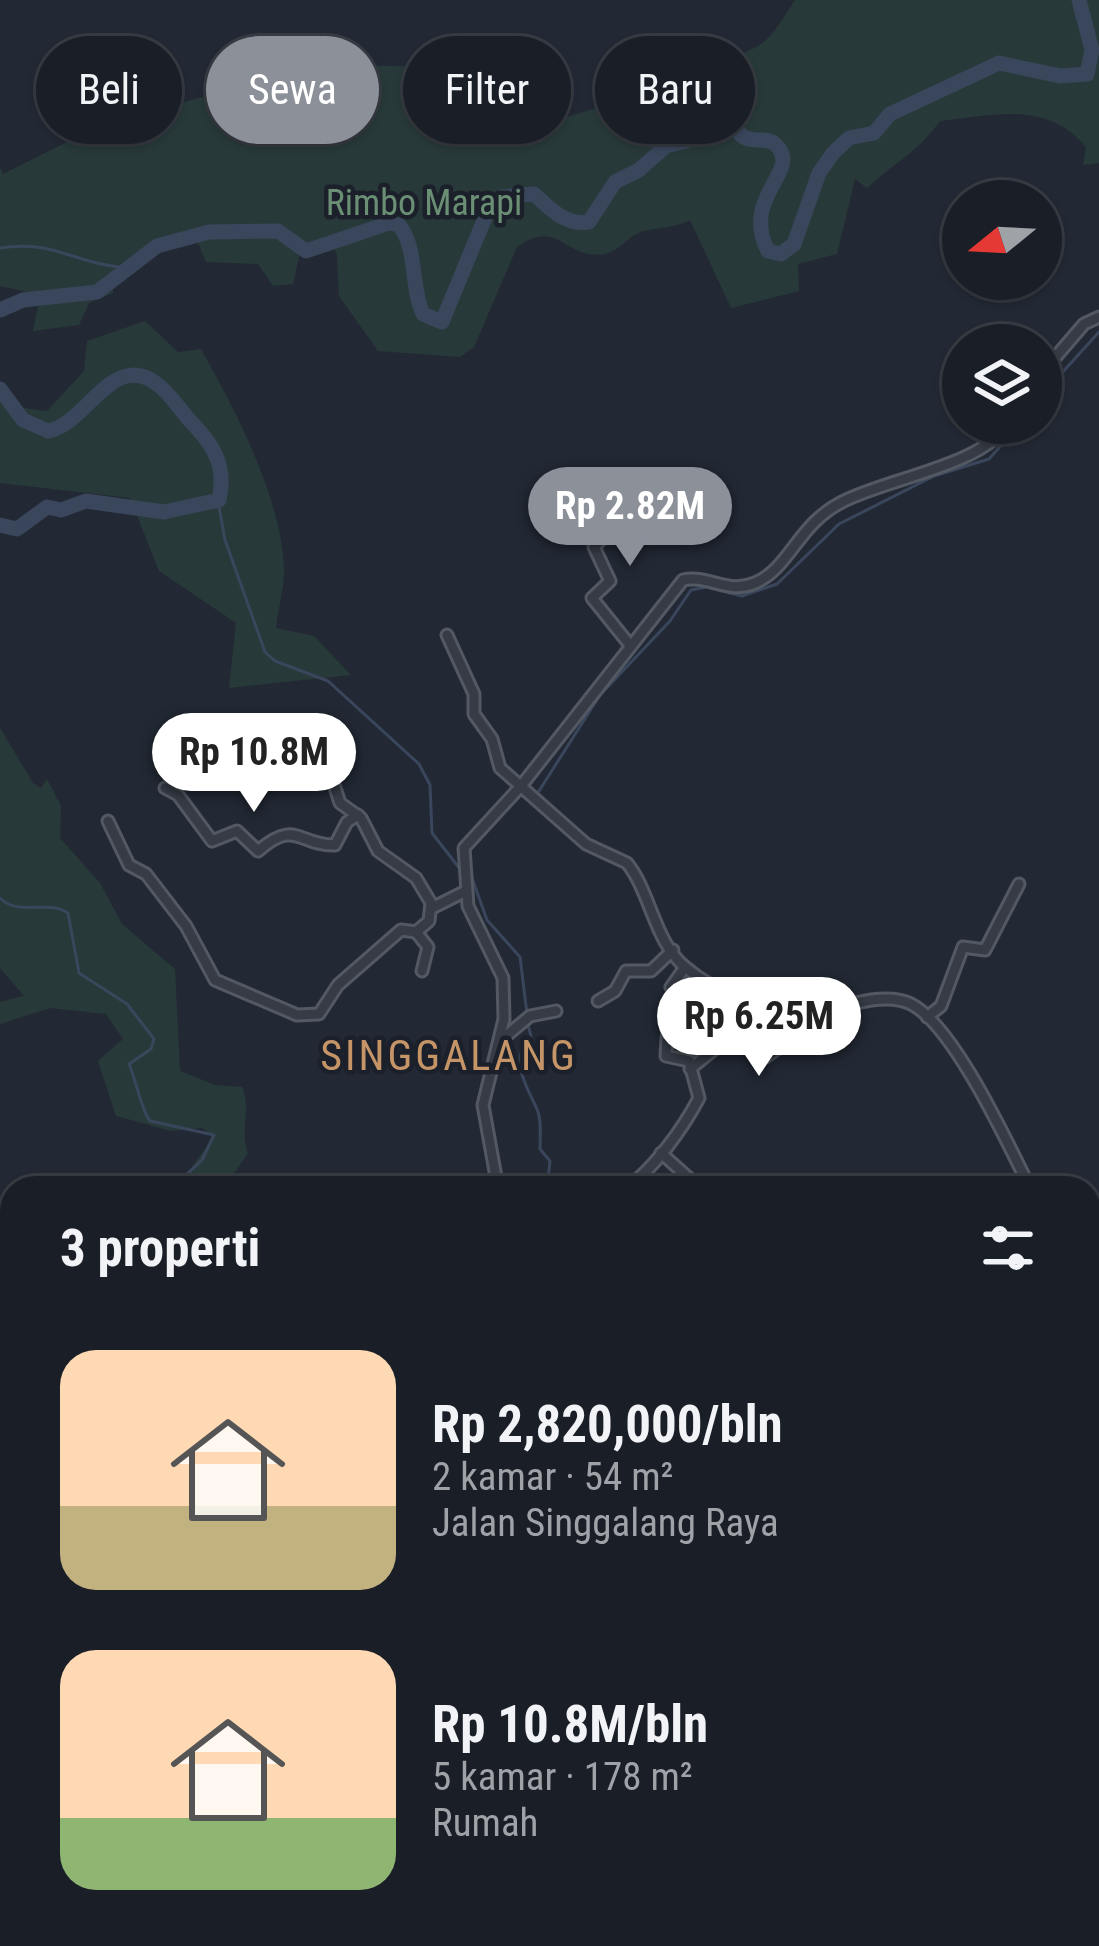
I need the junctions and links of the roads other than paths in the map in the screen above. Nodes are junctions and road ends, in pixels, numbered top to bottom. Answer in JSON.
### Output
{"nodes":[{"id":1,"x":1099,"y":317,"type":"edge"},
{"id":2,"x":1062,"y":350,"type":"edge"},
{"id":3,"x":988,"y":444,"type":"edge"},
{"id":4,"x":625,"y":495,"type":"dead end"},
{"id":5,"x":447,"y":634,"type":"dead end"},
{"id":6,"x":629,"y":644,"type":"junction"},
{"id":7,"x":327,"y":764,"type":"dead end"},
{"id":8,"x":520,"y":786,"type":"junction"},
{"id":9,"x":165,"y":788,"type":"dead end"},
{"id":10,"x":358,"y":815,"type":"junction"},
{"id":11,"x":108,"y":821,"type":"dead end"},
{"id":12,"x":1019,"y":884,"type":"dead end"},
{"id":13,"x":464,"y":892,"type":"junction"},
{"id":14,"x":432,"y":908,"type":"junction"},
{"id":15,"x":416,"y":932,"type":"junction"},
{"id":16,"x":673,"y":950,"type":"junction"},
{"id":17,"x":685,"y":967,"type":"junction"},
{"id":18,"x":422,"y":971,"type":"dead end"},
{"id":19,"x":598,"y":1001,"type":"dead end"},
{"id":20,"x":556,"y":1011,"type":"dead end"},
{"id":21,"x":927,"y":1017,"type":"junction"},
{"id":22,"x":807,"y":1028,"type":"dead end"},
{"id":23,"x":500,"y":1041,"type":"junction"},
{"id":24,"x":690,"y":1069,"type":"junction"},
{"id":25,"x":661,"y":1153,"type":"junction"},
{"id":26,"x":496,"y":1176,"type":"edge"},
{"id":27,"x":639,"y":1176,"type":"edge"},
{"id":28,"x":687,"y":1176,"type":"edge"},
{"id":29,"x":1024,"y":1176,"type":"edge"}],
"edges":[{"from":1,"to":2,"type":"street"},
{"from":3,"to":6,"type":"street"},
{"from":4,"to":6,"type":"street"},
{"from":5,"to":8,"type":"street"},
{"from":6,"to":8,"type":"street"},
{"from":7,"to":10,"type":"street"},
{"from":8,"to":13,"type":"street"},
{"from":8,"to":16,"type":"street"},
{"from":9,"to":10,"type":"street"},
{"from":10,"to":14,"type":"street"},
{"from":11,"to":15,"type":"street"},
{"from":12,"to":21,"type":"street"},
{"from":13,"to":14,"type":"street"},
{"from":13,"to":23,"type":"street"},
{"from":14,"to":15,"type":"street"},
{"from":15,"to":18,"type":"street"},
{"from":16,"to":17,"type":"street"},
{"from":16,"to":19,"type":"street"},
{"from":17,"to":21,"type":"street"},
{"from":17,"to":24,"type":"street"},
{"from":20,"to":23,"type":"street"},
{"from":21,"to":29,"type":"street"},
{"from":22,"to":24,"type":"street"},
{"from":23,"to":26,"type":"street"},
{"from":24,"to":25,"type":"street"},
{"from":25,"to":27,"type":"street"},
{"from":25,"to":28,"type":"street"}]}
